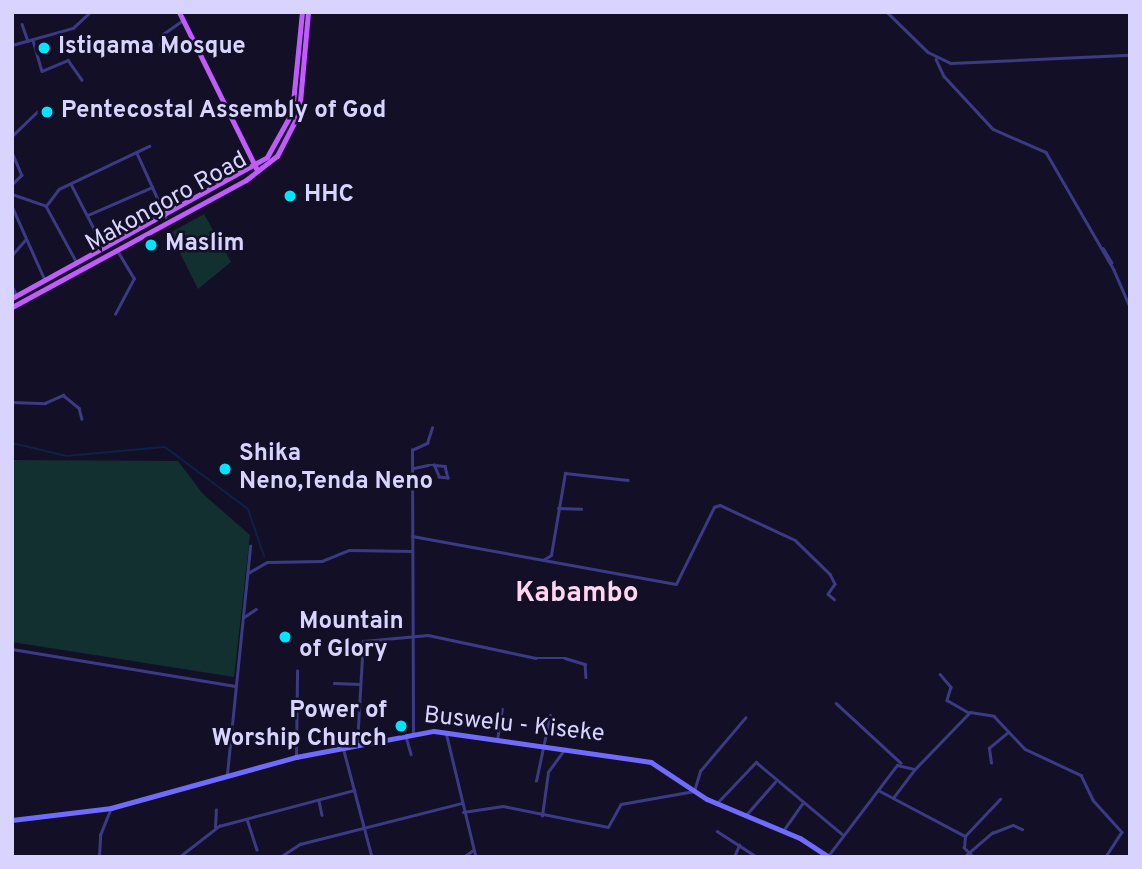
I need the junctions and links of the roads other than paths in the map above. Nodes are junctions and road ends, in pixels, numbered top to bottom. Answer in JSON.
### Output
{"nodes":[{"id":1,"x":90,"y":12,"type":"edge"},
{"id":2,"x":179,"y":12,"type":"edge"},
{"id":3,"x":302,"y":12,"type":"edge"},
{"id":4,"x":308,"y":12,"type":"edge"},
{"id":5,"x":887,"y":12,"type":"edge"},
{"id":6,"x":183,"y":20,"type":"junction"},
{"id":7,"x":22,"y":24,"type":"dead end"},
{"id":8,"x":31,"y":40,"type":"junction"},
{"id":9,"x":160,"y":45,"type":"dead end"},
{"id":10,"x":12,"y":46,"type":"edge"},
{"id":11,"x":1130,"y":55,"type":"edge"},
{"id":12,"x":936,"y":59,"type":"junction"},
{"id":13,"x":82,"y":80,"type":"dead end"},
{"id":14,"x":37,"y":112,"type":"dead end"},
{"id":15,"x":12,"y":136,"type":"edge"},
{"id":16,"x":149,"y":146,"type":"dead end"},
{"id":17,"x":12,"y":152,"type":"edge"},
{"id":18,"x":136,"y":152,"type":"junction"},
{"id":19,"x":257,"y":170,"type":"junction"},
{"id":20,"x":71,"y":184,"type":"junction"},
{"id":21,"x":12,"y":186,"type":"edge"},
{"id":22,"x":152,"y":187,"type":"junction"},
{"id":23,"x":12,"y":194,"type":"edge"},
{"id":24,"x":12,"y":205,"type":"edge"},
{"id":25,"x":46,"y":206,"type":"junction"},
{"id":26,"x":87,"y":215,"type":"junction"},
{"id":27,"x":166,"y":217,"type":"junction"},
{"id":28,"x":26,"y":239,"type":"junction"},
{"id":29,"x":105,"y":250,"type":"junction"},
{"id":30,"x":117,"y":251,"type":"junction"},
{"id":31,"x":12,"y":255,"type":"edge"},
{"id":32,"x":78,"y":264,"type":"junction"},
{"id":33,"x":45,"y":281,"type":"junction"},
{"id":34,"x":12,"y":286,"type":"edge"},
{"id":35,"x":15,"y":297,"type":"edge"},
{"id":36,"x":12,"y":307,"type":"edge"},
{"id":37,"x":1130,"y":307,"type":"edge"},
{"id":38,"x":115,"y":314,"type":"dead end"},
{"id":39,"x":12,"y":402,"type":"edge"},
{"id":40,"x":82,"y":419,"type":"dead end"},
{"id":41,"x":432,"y":428,"type":"dead end"},
{"id":42,"x":434,"y":465,"type":"junction"},
{"id":43,"x":412,"y":469,"type":"junction"},
{"id":44,"x":628,"y":480,"type":"dead end"},
{"id":45,"x":558,"y":508,"type":"junction"},
{"id":46,"x":581,"y":509,"type":"dead end"},
{"id":47,"x":412,"y":536,"type":"junction"},
{"id":48,"x":250,"y":546,"type":"dead end"},
{"id":49,"x":412,"y":551,"type":"junction"},
{"id":50,"x":543,"y":560,"type":"junction"},
{"id":51,"x":248,"y":573,"type":"junction"},
{"id":52,"x":834,"y":599,"type":"dead end"},
{"id":53,"x":256,"y":609,"type":"dead end"},
{"id":54,"x":244,"y":617,"type":"junction"},
{"id":55,"x":413,"y":638,"type":"junction"},
{"id":56,"x":12,"y":649,"type":"edge"},
{"id":57,"x":297,"y":671,"type":"dead end"},
{"id":58,"x":940,"y":674,"type":"dead end"},
{"id":59,"x":586,"y":677,"type":"dead end"},
{"id":60,"x":334,"y":683,"type":"dead end"},
{"id":61,"x":360,"y":684,"type":"junction"},
{"id":62,"x":235,"y":686,"type":"junction"},
{"id":63,"x":836,"y":703,"type":"dead end"},
{"id":64,"x":502,"y":709,"type":"dead end"},
{"id":65,"x":968,"y":712,"type":"junction"},
{"id":66,"x":550,"y":715,"type":"dead end"},
{"id":67,"x":745,"y":718,"type":"dead end"},
{"id":68,"x":1007,"y":729,"type":"junction"},
{"id":69,"x":413,"y":732,"type":"junction"},
{"id":70,"x":446,"y":732,"type":"junction"},
{"id":71,"x":405,"y":733,"type":"junction"},
{"id":72,"x":497,"y":740,"type":"junction"},
{"id":73,"x":357,"y":744,"type":"junction"},
{"id":74,"x":343,"y":747,"type":"junction"},
{"id":75,"x":541,"y":747,"type":"junction"},
{"id":76,"x":564,"y":750,"type":"junction"},
{"id":77,"x":411,"y":754,"type":"dead end"},
{"id":78,"x":296,"y":757,"type":"junction"},
{"id":79,"x":991,"y":763,"type":"dead end"},
{"id":80,"x":901,"y":764,"type":"junction"},
{"id":81,"x":914,"y":770,"type":"junction"},
{"id":82,"x":227,"y":774,"type":"junction"},
{"id":83,"x":776,"y":780,"type":"junction"},
{"id":84,"x":536,"y":781,"type":"dead end"},
{"id":85,"x":354,"y":790,"type":"junction"},
{"id":86,"x":694,"y":791,"type":"junction"},
{"id":87,"x":880,"y":792,"type":"junction"},
{"id":88,"x":893,"y":798,"type":"junction"},
{"id":89,"x":1000,"y":799,"type":"dead end"},
{"id":90,"x":319,"y":800,"type":"junction"},
{"id":91,"x":803,"y":802,"type":"junction"},
{"id":92,"x":462,"y":803,"type":"junction"},
{"id":93,"x":716,"y":804,"type":"junction"},
{"id":94,"x":111,"y":808,"type":"junction"},
{"id":95,"x":216,"y":810,"type":"dead end"},
{"id":96,"x":463,"y":812,"type":"junction"},
{"id":97,"x":322,"y":815,"type":"dead end"},
{"id":98,"x":745,"y":816,"type":"junction"},
{"id":99,"x":542,"y":817,"type":"junction"},
{"id":100,"x":247,"y":818,"type":"junction"},
{"id":101,"x":12,"y":820,"type":"edge"},
{"id":102,"x":215,"y":827,"type":"junction"},
{"id":103,"x":364,"y":827,"type":"junction"},
{"id":104,"x":1022,"y":829,"type":"dead end"},
{"id":105,"x":717,"y":831,"type":"dead end"},
{"id":106,"x":783,"y":831,"type":"junction"},
{"id":107,"x":842,"y":834,"type":"junction"},
{"id":108,"x":965,"y":836,"type":"junction"},
{"id":109,"x":739,"y":845,"type":"junction"},
{"id":110,"x":257,"y":849,"type":"dead end"},
{"id":111,"x":473,"y":850,"type":"junction"},
{"id":112,"x":969,"y":854,"type":"edge"},
{"id":113,"x":825,"y":855,"type":"edge"},
{"id":114,"x":99,"y":857,"type":"edge"},
{"id":115,"x":178,"y":857,"type":"edge"},
{"id":116,"x":280,"y":857,"type":"edge"},
{"id":117,"x":372,"y":857,"type":"edge"},
{"id":118,"x":463,"y":857,"type":"edge"},
{"id":119,"x":476,"y":857,"type":"edge"},
{"id":120,"x":734,"y":857,"type":"edge"},
{"id":121,"x":757,"y":857,"type":"edge"},
{"id":122,"x":964,"y":857,"type":"edge"},
{"id":123,"x":1106,"y":857,"type":"edge"}],
"edges":[{"from":1,"to":8,"type":"street"},
{"from":2,"to":6,"type":"main road"},
{"from":3,"to":19,"type":"main road","name":"Makongoro Road"},
{"from":4,"to":19,"type":"main road","name":"Makongoro Road"},
{"from":5,"to":12,"type":"street"},
{"from":6,"to":9,"type":"street"},
{"from":6,"to":19,"type":"main road"},
{"from":7,"to":8,"type":"street"},
{"from":8,"to":10,"type":"street"},
{"from":8,"to":13,"type":"street"},
{"from":11,"to":12,"type":"street"},
{"from":12,"to":37,"type":"street"},
{"from":14,"to":15,"type":"street"},
{"from":16,"to":18,"type":"street"},
{"from":17,"to":21,"type":"street"},
{"from":18,"to":20,"type":"street"},
{"from":18,"to":22,"type":"street"},
{"from":19,"to":27,"type":"main road","name":"Makongoro Road"},
{"from":19,"to":30,"type":"main road","name":"Makongoro Road"},
{"from":20,"to":25,"type":"street"},
{"from":20,"to":26,"type":"street"},
{"from":22,"to":26,"type":"street"},
{"from":22,"to":27,"type":"street"},
{"from":23,"to":25,"type":"street"},
{"from":24,"to":28,"type":"street"},
{"from":25,"to":32,"type":"street"},
{"from":26,"to":29,"type":"street"},
{"from":27,"to":29,"type":"main road","name":"Makongoro Road"},
{"from":28,"to":31,"type":"street"},
{"from":28,"to":33,"type":"street"},
{"from":29,"to":32,"type":"main road","name":"Makongoro Road"},
{"from":30,"to":36,"type":"main road","name":"Makongoro Road"},
{"from":30,"to":38,"type":"street"},
{"from":32,"to":33,"type":"main road","name":"Makongoro Road"},
{"from":33,"to":35,"type":"main road","name":"Makongoro Road"},
{"from":34,"to":35,"type":"street"},
{"from":39,"to":40,"type":"street"},
{"from":41,"to":43,"type":"street"},
{"from":42,"to":42,"type":"street"},
{"from":42,"to":43,"type":"street"},
{"from":43,"to":47,"type":"street"},
{"from":44,"to":45,"type":"street"},
{"from":45,"to":46,"type":"street"},
{"from":45,"to":50,"type":"street"},
{"from":47,"to":49,"type":"street"},
{"from":47,"to":50,"type":"street"},
{"from":48,"to":51,"type":"street"},
{"from":49,"to":51,"type":"street"},
{"from":49,"to":55,"type":"street"},
{"from":50,"to":52,"type":"street"},
{"from":51,"to":54,"type":"street"},
{"from":53,"to":54,"type":"street"},
{"from":54,"to":62,"type":"street"},
{"from":55,"to":59,"type":"street"},
{"from":55,"to":61,"type":"street"},
{"from":55,"to":69,"type":"street"},
{"from":56,"to":62,"type":"street"},
{"from":57,"to":78,"type":"street"},
{"from":58,"to":65,"type":"street"},
{"from":60,"to":61,"type":"street"},
{"from":61,"to":73,"type":"street"},
{"from":62,"to":82,"type":"street"},
{"from":63,"to":80,"type":"street"},
{"from":64,"to":72,"type":"street"},
{"from":65,"to":68,"type":"street"},
{"from":65,"to":81,"type":"street"},
{"from":66,"to":75,"type":"street"},
{"from":67,"to":86,"type":"street"},
{"from":68,"to":79,"type":"street"},
{"from":68,"to":123,"type":"street"},
{"from":69,"to":70,"type":"main road","name":"Buswelu - Kiseke"},
{"from":69,"to":71,"type":"main road","name":"Buswelu - Kiseke"},
{"from":70,"to":72,"type":"main road","name":"Buswelu - Kiseke"},
{"from":70,"to":92,"type":"street"},
{"from":71,"to":73,"type":"main road","name":"Buswelu - Kiseke"},
{"from":71,"to":77,"type":"street"},
{"from":72,"to":75,"type":"main road","name":"Buswelu - Kiseke"},
{"from":73,"to":74,"type":"main road","name":"Buswelu - Kiseke"},
{"from":74,"to":78,"type":"main road","name":"Buswelu - Kiseke"},
{"from":74,"to":85,"type":"street"},
{"from":75,"to":76,"type":"main road","name":"Buswelu - Kiseke"},
{"from":75,"to":84,"type":"street"},
{"from":76,"to":86,"type":"main road","name":"Buswelu - Kiseke"},
{"from":76,"to":99,"type":"street"},
{"from":78,"to":82,"type":"main road","name":"Buswelu - Kiseke"},
{"from":80,"to":81,"type":"street"},
{"from":80,"to":87,"type":"street"},
{"from":81,"to":88,"type":"street"},
{"from":82,"to":94,"type":"main road","name":"Buswelu - Kiseke"},
{"from":83,"to":91,"type":"street"},
{"from":83,"to":93,"type":"street"},
{"from":83,"to":98,"type":"street"},
{"from":85,"to":90,"type":"street"},
{"from":85,"to":103,"type":"street"},
{"from":86,"to":93,"type":"main road","name":"Buswelu - Kiseke"},
{"from":86,"to":99,"type":"street"},
{"from":87,"to":88,"type":"street"},
{"from":87,"to":107,"type":"street"},
{"from":88,"to":108,"type":"street"},
{"from":89,"to":108,"type":"street"},
{"from":90,"to":97,"type":"street"},
{"from":90,"to":100,"type":"street"},
{"from":91,"to":106,"type":"street"},
{"from":91,"to":107,"type":"street"},
{"from":92,"to":96,"type":"street"},
{"from":92,"to":103,"type":"street"},
{"from":93,"to":98,"type":"main road","name":"Buswelu - Kiseke"},
{"from":94,"to":101,"type":"main road","name":"Buswelu - Kiseke"},
{"from":94,"to":114,"type":"street"},
{"from":95,"to":102,"type":"street"},
{"from":96,"to":99,"type":"street"},
{"from":96,"to":111,"type":"street"},
{"from":98,"to":106,"type":"main road","name":"Buswelu - Kiseke"},
{"from":100,"to":102,"type":"street"},
{"from":100,"to":110,"type":"street"},
{"from":102,"to":115,"type":"street"},
{"from":103,"to":116,"type":"street"},
{"from":103,"to":117,"type":"street"},
{"from":104,"to":112,"type":"street"},
{"from":105,"to":109,"type":"street"},
{"from":106,"to":113,"type":"main road","name":"Buswelu - Kiseke"},
{"from":107,"to":113,"type":"street"},
{"from":108,"to":112,"type":"street"},
{"from":109,"to":120,"type":"street"},
{"from":109,"to":121,"type":"street"},
{"from":111,"to":118,"type":"street"},
{"from":111,"to":119,"type":"street"},
{"from":112,"to":122,"type":"street"}]}
